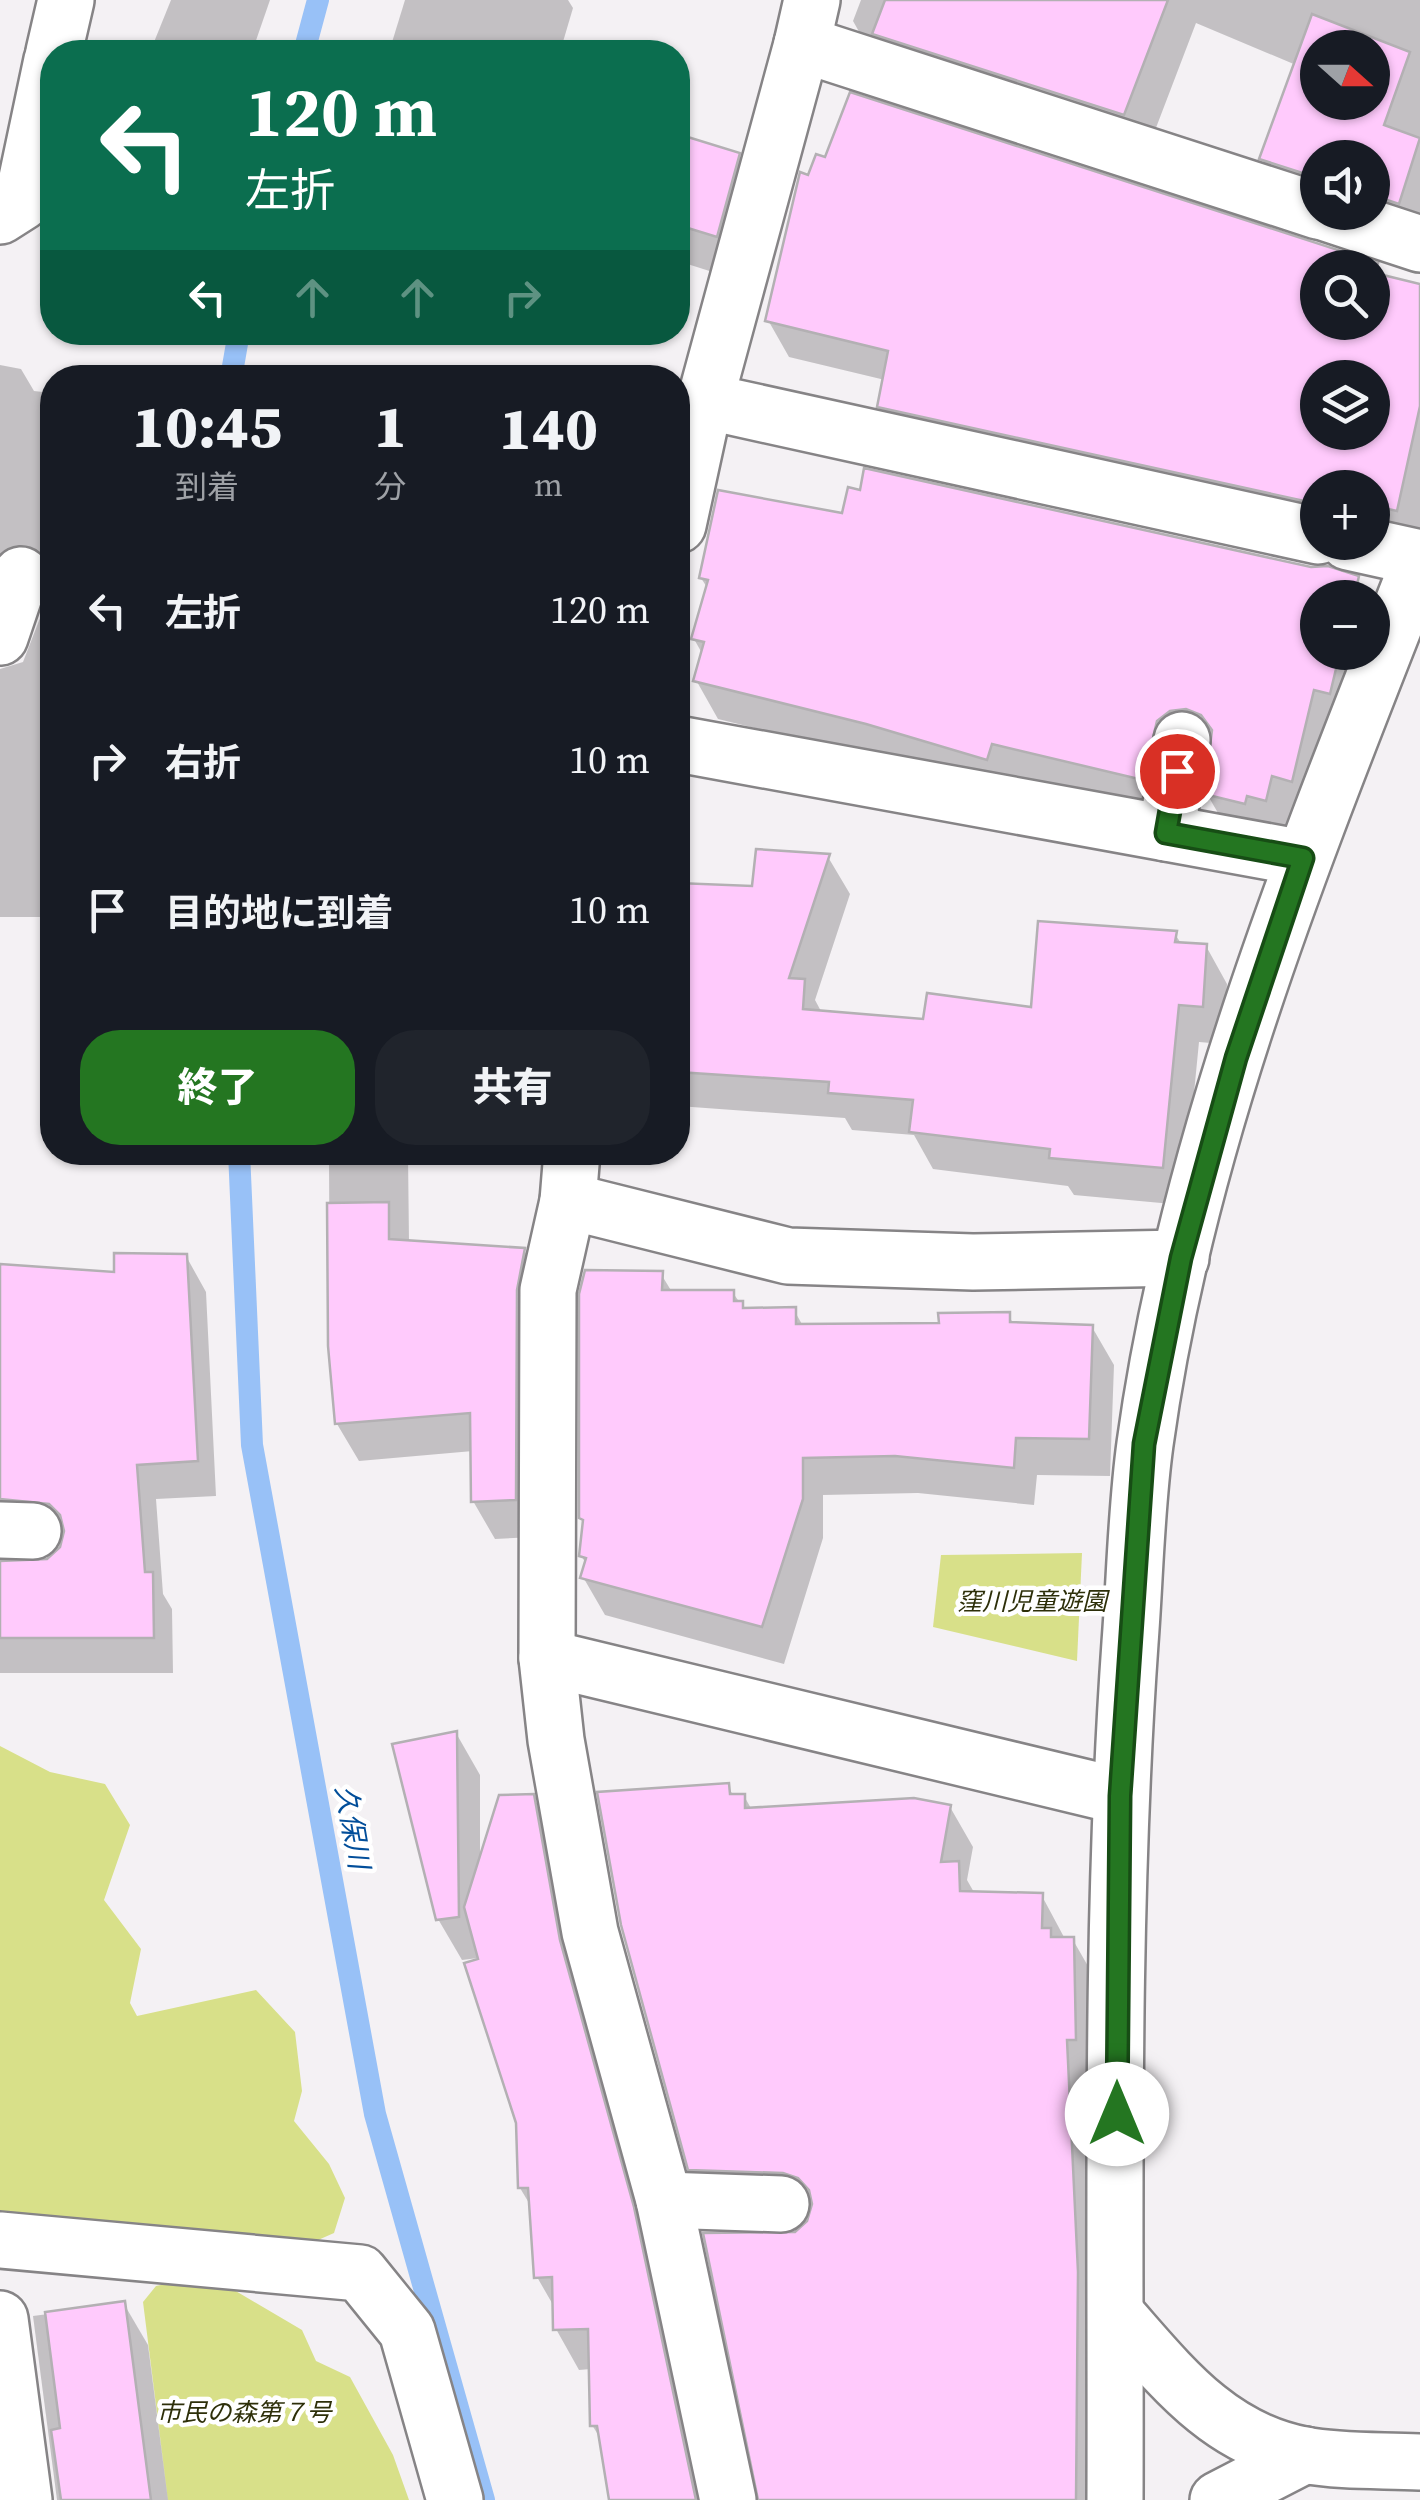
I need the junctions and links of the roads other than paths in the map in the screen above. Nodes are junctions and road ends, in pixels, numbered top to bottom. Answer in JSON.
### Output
{"nodes":[{"id":1,"x":66,"y":0,"type":"edge"},
{"id":2,"x":807,"y":22,"type":"edge"},
{"id":3,"x":57,"y":40,"type":"edge"},
{"id":4,"x":40,"y":117,"type":"edge"},
{"id":5,"x":1300,"y":205,"type":"edge"},
{"id":6,"x":0,"y":216,"type":"edge"},
{"id":7,"x":1376,"y":230,"type":"edge"},
{"id":8,"x":1420,"y":244,"type":"edge"},
{"id":9,"x":705,"y":401,"type":"junction"},
{"id":10,"x":690,"y":470,"type":"edge"},
{"id":11,"x":1300,"y":532,"type":"edge"},
{"id":12,"x":1390,"y":552,"type":"edge"},
{"id":13,"x":1420,"y":559,"type":"edge"},
{"id":14,"x":21,"y":575,"type":"dead end"},
{"id":15,"x":0,"y":637,"type":"edge"},
{"id":16,"x":1182,"y":740,"type":"dead end"},
{"id":17,"x":690,"y":746,"type":"edge"},
{"id":18,"x":1166,"y":833,"type":"junction"},
{"id":19,"x":1303,"y":858,"type":"junction"},
{"id":20,"x":570,"y":1177,"type":"edge"},
{"id":21,"x":1181,"y":1258,"type":"junction"},
{"id":22,"x":547,"y":1658,"type":"junction"},
{"id":23,"x":1120,"y":1796,"type":"junction"},
{"id":24,"x":664,"y":2200,"type":"junction"},
{"id":25,"x":781,"y":2204,"type":"dead end"},
{"id":26,"x":0,"y":2240,"type":"edge"},
{"id":27,"x":1116,"y":2314,"type":"junction"},
{"id":28,"x":0,"y":2319,"type":"edge"},
{"id":29,"x":1304,"y":2456,"type":"junction"},
{"id":30,"x":1420,"y":2462,"type":"edge"},
{"id":31,"x":24,"y":2500,"type":"edge"},
{"id":32,"x":455,"y":2500,"type":"edge"},
{"id":33,"x":728,"y":2500,"type":"edge"},
{"id":34,"x":1115,"y":2500,"type":"edge"},
{"id":35,"x":1218,"y":2500,"type":"edge"}],
"edges":[{"from":1,"to":3,"type":"street"},
{"from":2,"to":5,"type":"street"},
{"from":2,"to":9,"type":"street"},
{"from":4,"to":6,"type":"street"},
{"from":7,"to":8,"type":"street"},
{"from":9,"to":10,"type":"street"},
{"from":9,"to":11,"type":"street"},
{"from":12,"to":13,"type":"street"},
{"from":13,"to":19,"type":"street"},
{"from":14,"to":15,"type":"street"},
{"from":16,"to":18,"type":"street"},
{"from":17,"to":18,"type":"street"},
{"from":18,"to":19,"type":"street"},
{"from":19,"to":21,"type":"street"},
{"from":20,"to":21,"type":"street"},
{"from":20,"to":22,"type":"street"},
{"from":21,"to":23,"type":"street"},
{"from":22,"to":23,"type":"street"},
{"from":22,"to":24,"type":"street"},
{"from":23,"to":27,"type":"street"},
{"from":24,"to":25,"type":"street"},
{"from":24,"to":33,"type":"street"},
{"from":26,"to":32,"type":"street"},
{"from":27,"to":29,"type":"street"},
{"from":27,"to":34,"type":"street"},
{"from":28,"to":31,"type":"street"},
{"from":29,"to":30,"type":"street"},
{"from":29,"to":35,"type":"street"}]}
